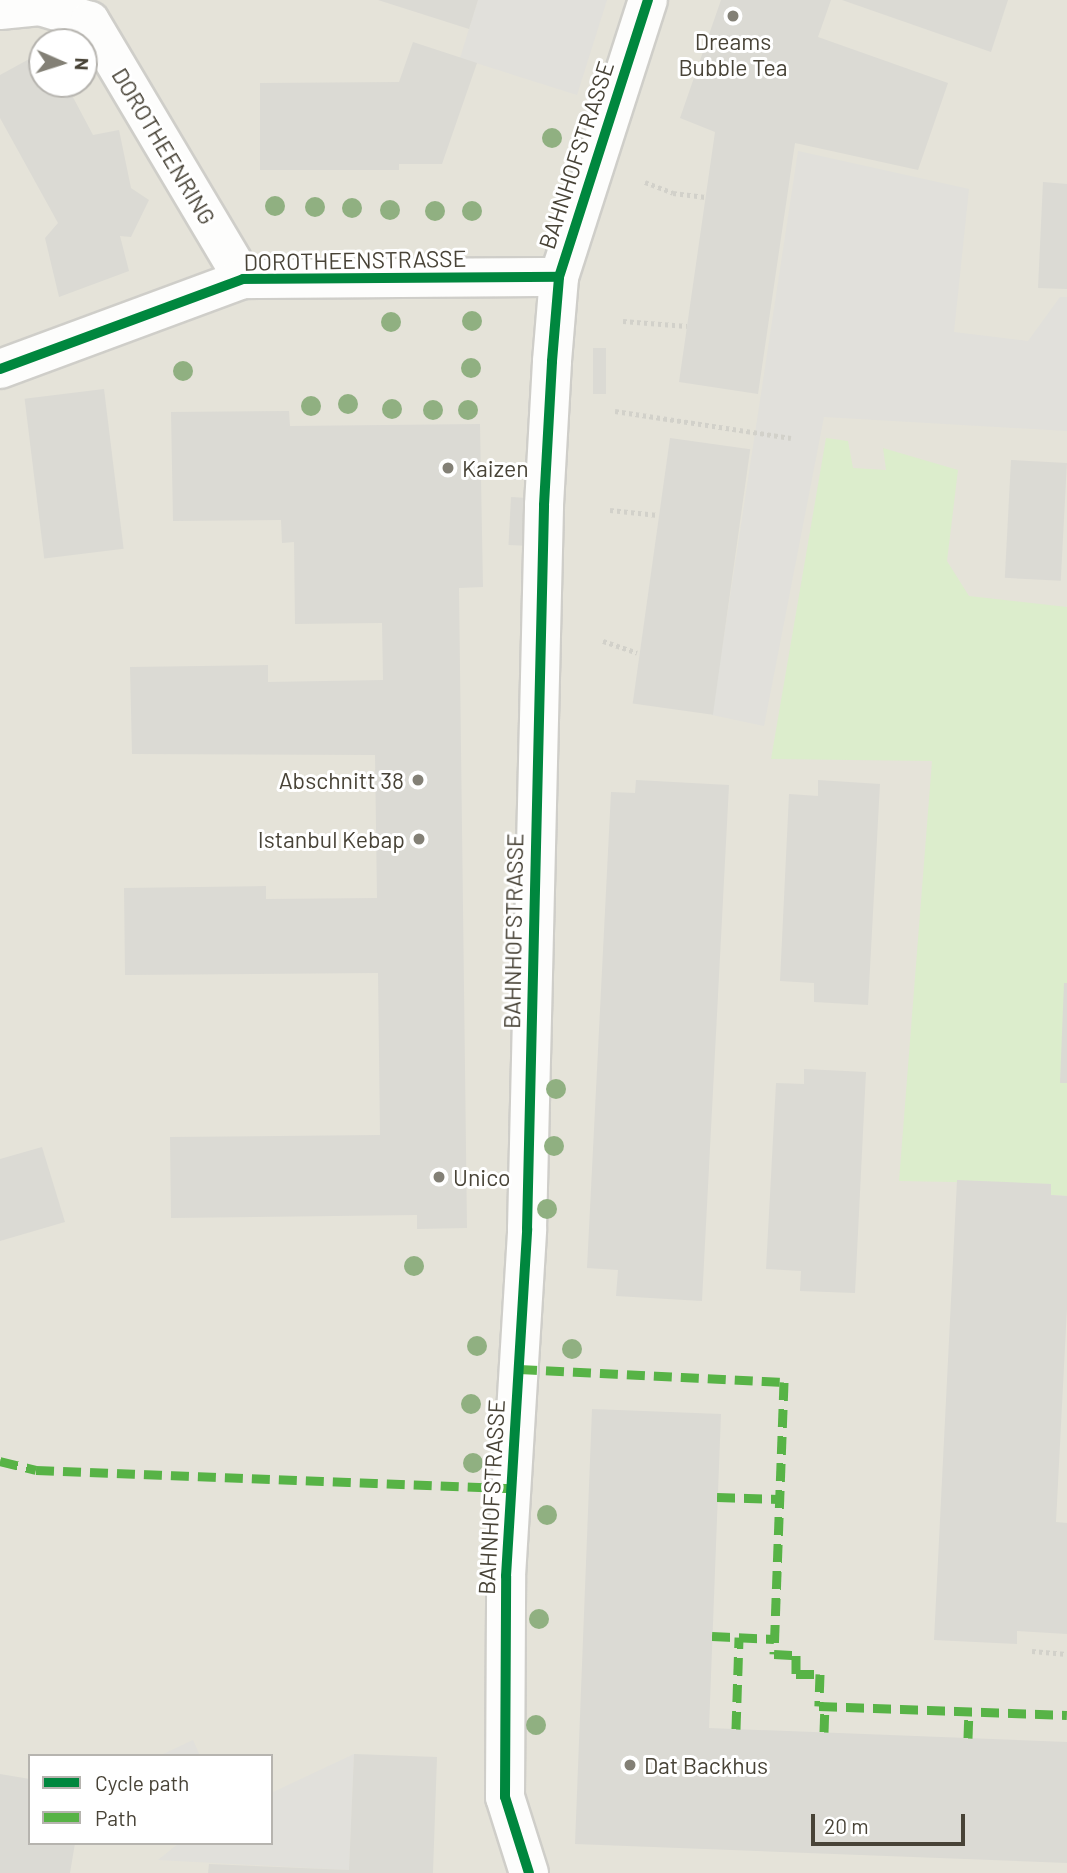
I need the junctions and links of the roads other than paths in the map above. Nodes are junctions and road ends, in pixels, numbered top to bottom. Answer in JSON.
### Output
{"nodes":[{"id":1,"x":648,"y":0,"type":"edge"},
{"id":2,"x":0,"y":10,"type":"edge"},
{"id":3,"x":559,"y":277,"type":"junction"},
{"id":4,"x":243,"y":279,"type":"junction"},
{"id":5,"x":0,"y":369,"type":"edge"},
{"id":6,"x":529,"y":1873,"type":"edge"}],
"edges":[{"from":1,"to":3,"type":"street","name":"BAHNHOFSTRASSE"},
{"from":2,"to":4,"type":"street","name":"DOROTHEENRING"},
{"from":3,"to":4,"type":"street","name":"DOROTHEENSTRASSE"},
{"from":3,"to":6,"type":"street","name":"BAHNHOFSTRASSE"},
{"from":4,"to":5,"type":"street","name":"DOROTHEENSTRASSE"}]}
